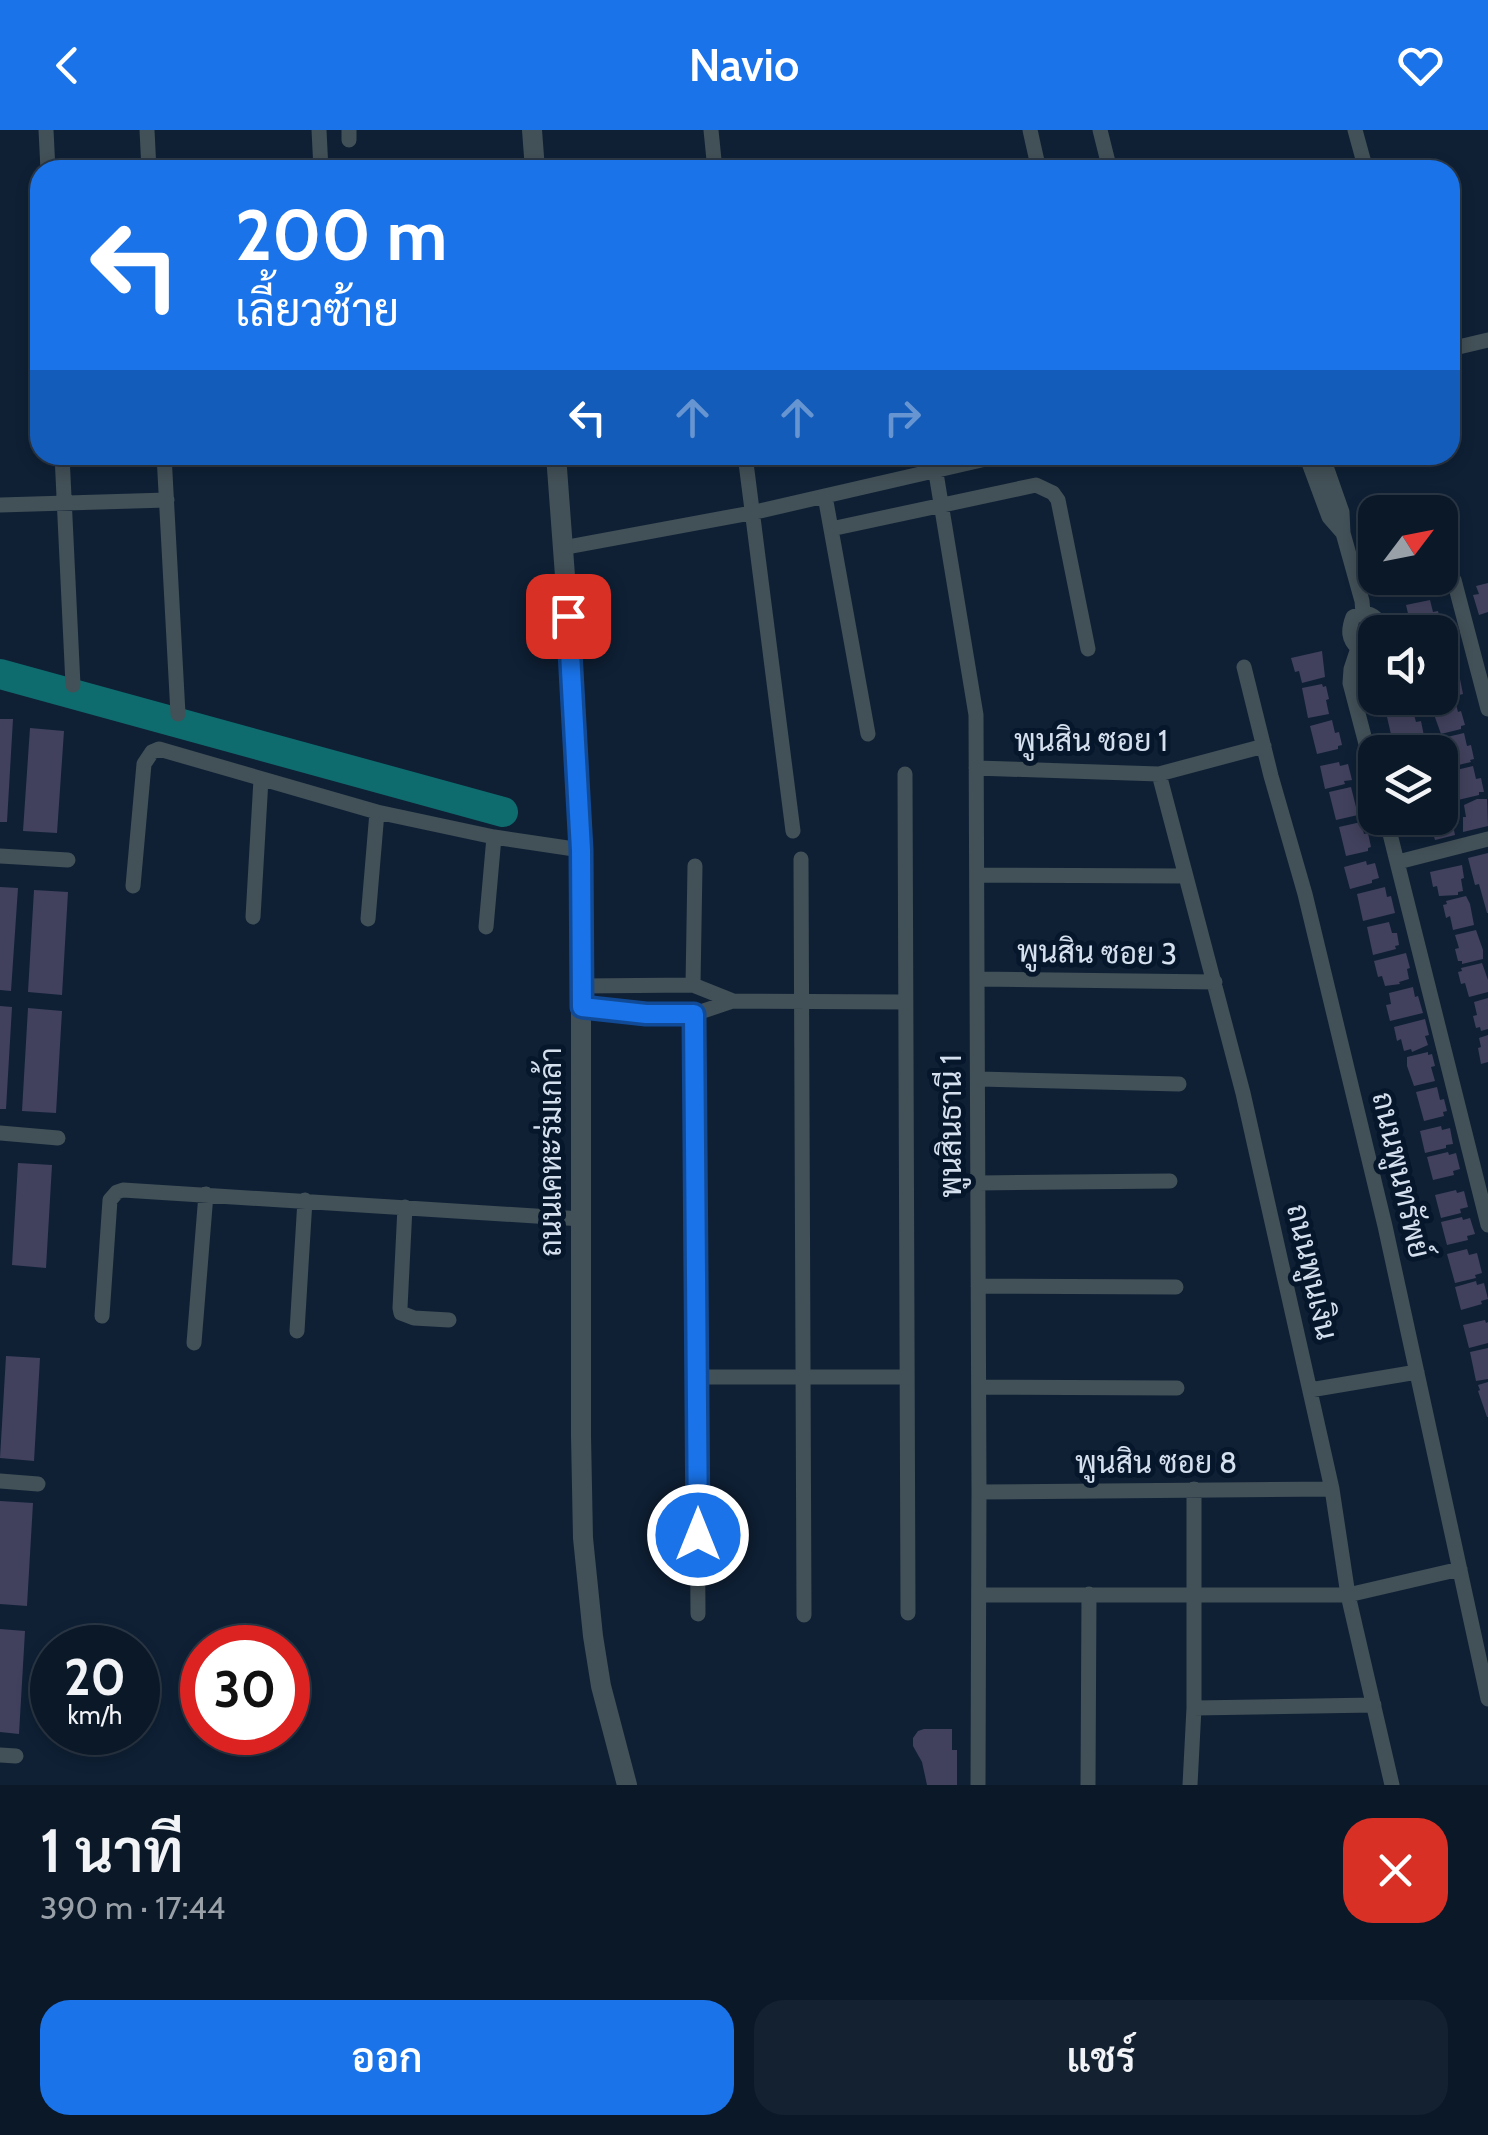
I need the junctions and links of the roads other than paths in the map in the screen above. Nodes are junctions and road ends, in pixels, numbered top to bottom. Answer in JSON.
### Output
{"nodes":[{"id":1,"x":46,"y":130,"type":"edge"},
{"id":2,"x":148,"y":130,"type":"edge"},
{"id":3,"x":319,"y":130,"type":"edge"},
{"id":4,"x":532,"y":130,"type":"edge"},
{"id":5,"x":710,"y":130,"type":"edge"},
{"id":6,"x":1030,"y":130,"type":"edge"},
{"id":7,"x":1100,"y":130,"type":"edge"},
{"id":8,"x":1355,"y":130,"type":"edge"},
{"id":9,"x":48,"y":160,"type":"edge"},
{"id":10,"x":150,"y":160,"type":"edge"},
{"id":11,"x":320,"y":160,"type":"edge"},
{"id":12,"x":534,"y":160,"type":"edge"},
{"id":13,"x":714,"y":160,"type":"edge"},
{"id":14,"x":1037,"y":160,"type":"edge"},
{"id":15,"x":1108,"y":160,"type":"edge"},
{"id":16,"x":1363,"y":160,"type":"edge"},
{"id":17,"x":1488,"y":340,"type":"edge"},
{"id":18,"x":1460,"y":347,"type":"edge"},
{"id":19,"x":62,"y":465,"type":"edge"},
{"id":20,"x":164,"y":465,"type":"edge"},
{"id":21,"x":557,"y":465,"type":"edge"},
{"id":22,"x":746,"y":465,"type":"edge"},
{"id":23,"x":927,"y":465,"type":"edge"},
{"id":24,"x":934,"y":465,"type":"edge"},
{"id":25,"x":1310,"y":465,"type":"edge"},
{"id":26,"x":1326,"y":465,"type":"edge"},
{"id":27,"x":825,"y":496,"type":"junction"},
{"id":28,"x":166,"y":500,"type":"junction"},
{"id":29,"x":64,"y":503,"type":"junction"},
{"id":30,"x":941,"y":504,"type":"junction"},
{"id":31,"x":0,"y":506,"type":"edge"},
{"id":32,"x":751,"y":513,"type":"junction"},
{"id":33,"x":831,"y":530,"type":"junction"},
{"id":34,"x":1342,"y":533,"type":"junction"},
{"id":35,"x":562,"y":548,"type":"junction"},
{"id":36,"x":1458,"y":595,"type":"edge"},
{"id":37,"x":1362,"y":613,"type":"junction"},
{"id":38,"x":1358,"y":615,"type":"edge"},
{"id":39,"x":1358,"y":615,"type":"edge"},
{"id":40,"x":1371,"y":615,"type":"edge"},
{"id":41,"x":1358,"y":642,"type":"edge"},
{"id":42,"x":1088,"y":649,"type":"dead end"},
{"id":43,"x":1358,"y":659,"type":"edge"},
{"id":44,"x":1244,"y":667,"type":"dead end"},
{"id":45,"x":73,"y":685,"type":"dead end"},
{"id":46,"x":1488,"y":709,"type":"edge"},
{"id":47,"x":178,"y":714,"type":"dead end"},
{"id":48,"x":1358,"y":714,"type":"edge"},
{"id":49,"x":868,"y":734,"type":"dead end"},
{"id":50,"x":1264,"y":746,"type":"junction"},
{"id":51,"x":976,"y":768,"type":"junction"},
{"id":52,"x":905,"y":774,"type":"dead end"},
{"id":53,"x":1159,"y":774,"type":"junction"},
{"id":54,"x":261,"y":779,"type":"junction"},
{"id":55,"x":377,"y":812,"type":"junction"},
{"id":56,"x":793,"y":831,"type":"dead end"},
{"id":57,"x":1391,"y":835,"type":"edge"},
{"id":58,"x":494,"y":838,"type":"junction"},
{"id":59,"x":1488,"y":839,"type":"edge"},
{"id":60,"x":581,"y":850,"type":"junction"},
{"id":61,"x":0,"y":856,"type":"edge"},
{"id":62,"x":801,"y":859,"type":"dead end"},
{"id":63,"x":68,"y":860,"type":"dead end"},
{"id":64,"x":1398,"y":862,"type":"junction"},
{"id":65,"x":694,"y":866,"type":"dead end"},
{"id":66,"x":977,"y":874,"type":"junction"},
{"id":67,"x":1186,"y":876,"type":"junction"},
{"id":68,"x":133,"y":886,"type":"dead end"},
{"id":69,"x":253,"y":917,"type":"dead end"},
{"id":70,"x":368,"y":919,"type":"dead end"},
{"id":71,"x":486,"y":927,"type":"dead end"},
{"id":72,"x":978,"y":979,"type":"junction"},
{"id":73,"x":1215,"y":982,"type":"junction"},
{"id":74,"x":581,"y":986,"type":"junction"},
{"id":75,"x":672,"y":986,"type":"junction"},
{"id":76,"x":693,"y":986,"type":"junction"},
{"id":77,"x":733,"y":1001,"type":"junction"},
{"id":78,"x":803,"y":1002,"type":"junction"},
{"id":79,"x":904,"y":1002,"type":"junction"},
{"id":80,"x":582,"y":1007,"type":"junction"},
{"id":81,"x":673,"y":1014,"type":"junction"},
{"id":82,"x":694,"y":1014,"type":"junction"},
{"id":83,"x":979,"y":1079,"type":"junction"},
{"id":84,"x":1179,"y":1084,"type":"dead end"},
{"id":85,"x":0,"y":1134,"type":"edge"},
{"id":86,"x":58,"y":1138,"type":"dead end"},
{"id":87,"x":1170,"y":1181,"type":"dead end"},
{"id":88,"x":978,"y":1183,"type":"junction"},
{"id":89,"x":206,"y":1194,"type":"junction"},
{"id":90,"x":305,"y":1200,"type":"junction"},
{"id":91,"x":405,"y":1207,"type":"junction"},
{"id":92,"x":582,"y":1220,"type":"junction"},
{"id":93,"x":1488,"y":1225,"type":"edge"},
{"id":94,"x":978,"y":1286,"type":"junction"},
{"id":95,"x":1176,"y":1288,"type":"dead end"},
{"id":96,"x":102,"y":1316,"type":"dead end"},
{"id":97,"x":449,"y":1320,"type":"dead end"},
{"id":98,"x":297,"y":1331,"type":"dead end"},
{"id":99,"x":194,"y":1344,"type":"dead end"},
{"id":100,"x":1417,"y":1372,"type":"junction"},
{"id":101,"x":805,"y":1376,"type":"junction"},
{"id":102,"x":697,"y":1377,"type":"junction"},
{"id":103,"x":907,"y":1377,"type":"junction"},
{"id":104,"x":979,"y":1387,"type":"junction"},
{"id":105,"x":1177,"y":1388,"type":"dead end"},
{"id":106,"x":1310,"y":1390,"type":"junction"},
{"id":107,"x":0,"y":1481,"type":"edge"},
{"id":108,"x":38,"y":1484,"type":"dead end"},
{"id":109,"x":1332,"y":1489,"type":"junction"},
{"id":110,"x":1194,"y":1490,"type":"junction"},
{"id":111,"x":980,"y":1492,"type":"junction"},
{"id":112,"x":1460,"y":1569,"type":"junction"},
{"id":113,"x":1089,"y":1594,"type":"junction"},
{"id":114,"x":980,"y":1595,"type":"junction"},
{"id":115,"x":1348,"y":1595,"type":"junction"},
{"id":116,"x":1195,"y":1596,"type":"junction"},
{"id":117,"x":908,"y":1613,"type":"dead end"},
{"id":118,"x":698,"y":1614,"type":"dead end"},
{"id":119,"x":804,"y":1615,"type":"dead end"},
{"id":120,"x":1488,"y":1699,"type":"edge"},
{"id":121,"x":1374,"y":1705,"type":"junction"},
{"id":122,"x":1194,"y":1708,"type":"junction"},
{"id":123,"x":627,"y":1785,"type":"edge"},
{"id":124,"x":978,"y":1785,"type":"edge"},
{"id":125,"x":1088,"y":1785,"type":"edge"},
{"id":126,"x":1190,"y":1785,"type":"edge"},
{"id":127,"x":1392,"y":1785,"type":"edge"}],
"edges":[{"from":1,"to":9,"type":"street"},
{"from":2,"to":10,"type":"street"},
{"from":3,"to":11,"type":"street"},
{"from":4,"to":12,"type":"street"},
{"from":5,"to":13,"type":"street"},
{"from":6,"to":14,"type":"street"},
{"from":7,"to":15,"type":"street"},
{"from":8,"to":16,"type":"street"},
{"from":17,"to":18,"type":"street"},
{"from":19,"to":29,"type":"street"},
{"from":20,"to":28,"type":"street"},
{"from":21,"to":35,"type":"street","name":"ถนนเคหะร่มเกล้า"},
{"from":22,"to":32,"type":"street"},
{"from":23,"to":27,"type":"street"},
{"from":24,"to":30,"type":"street","name":"พูนสินธานี 1"},
{"from":25,"to":34,"type":"street"},
{"from":26,"to":34,"type":"street"},
{"from":27,"to":32,"type":"street"},
{"from":27,"to":33,"type":"street"},
{"from":28,"to":29,"type":"street"},
{"from":28,"to":47,"type":"street"},
{"from":29,"to":31,"type":"street"},
{"from":29,"to":45,"type":"street"},
{"from":30,"to":33,"type":"street"},
{"from":30,"to":42,"type":"street"},
{"from":30,"to":51,"type":"street","name":"พูนสินธานี 1"},
{"from":32,"to":35,"type":"street"},
{"from":32,"to":56,"type":"street"},
{"from":33,"to":49,"type":"street"},
{"from":34,"to":37,"type":"street"},
{"from":35,"to":60,"type":"street","name":"ถนนเคหะร่มเกล้า"},
{"from":36,"to":46,"type":"street"},
{"from":37,"to":38,"type":"street"},
{"from":37,"to":40,"type":"street"},
{"from":39,"to":41,"type":"street"},
{"from":43,"to":48,"type":"street"},
{"from":44,"to":50,"type":"street","name":"ถนนพูนทรัพย์"},
{"from":50,"to":53,"type":"street","name":"พูนสิน ซอย 1"},
{"from":50,"to":100,"type":"street","name":"ถนนพูนทรัพย์"},
{"from":51,"to":53,"type":"street","name":"พูนสิน ซอย 1"},
{"from":51,"to":66,"type":"street","name":"พูนสินธานี 1"},
{"from":52,"to":79,"type":"street"},
{"from":53,"to":67,"type":"street","name":"ถนนพูนเงิน"},
{"from":54,"to":55,"type":"street"},
{"from":54,"to":68,"type":"street"},
{"from":54,"to":69,"type":"street"},
{"from":55,"to":58,"type":"street"},
{"from":55,"to":70,"type":"street"},
{"from":57,"to":64,"type":"street"},
{"from":58,"to":60,"type":"street"},
{"from":58,"to":71,"type":"street"},
{"from":59,"to":64,"type":"street"},
{"from":60,"to":74,"type":"street","name":"ถนนเคหะร่มเกล้า"},
{"from":61,"to":63,"type":"street"},
{"from":62,"to":78,"type":"street"},
{"from":64,"to":93,"type":"street"},
{"from":65,"to":76,"type":"street"},
{"from":66,"to":67,"type":"street"},
{"from":66,"to":72,"type":"street","name":"พูนสินธานี 1"},
{"from":67,"to":73,"type":"street","name":"ถนนพูนเงิน"},
{"from":72,"to":73,"type":"street","name":"พูนสิน ซอย 3"},
{"from":72,"to":83,"type":"street","name":"พูนสินธานี 1"},
{"from":73,"to":106,"type":"street","name":"ถนนพูนเงิน"},
{"from":74,"to":75,"type":"street"},
{"from":74,"to":80,"type":"street","name":"ถนนเคหะร่มเกล้า"},
{"from":75,"to":76,"type":"street"},
{"from":75,"to":81,"type":"street"},
{"from":76,"to":77,"type":"street"},
{"from":77,"to":78,"type":"street"},
{"from":77,"to":82,"type":"street"},
{"from":78,"to":79,"type":"street"},
{"from":78,"to":101,"type":"street"},
{"from":79,"to":103,"type":"street"},
{"from":80,"to":81,"type":"street"},
{"from":80,"to":92,"type":"street","name":"ถนนเคหะร่มเกล้า"},
{"from":81,"to":82,"type":"street"},
{"from":82,"to":102,"type":"street"},
{"from":83,"to":84,"type":"street"},
{"from":83,"to":88,"type":"street","name":"พูนสินธานี 1"},
{"from":85,"to":86,"type":"street"},
{"from":87,"to":88,"type":"street"},
{"from":88,"to":94,"type":"street","name":"พูนสินธานี 1"},
{"from":89,"to":90,"type":"street"},
{"from":89,"to":96,"type":"street"},
{"from":89,"to":99,"type":"street"},
{"from":90,"to":91,"type":"street"},
{"from":90,"to":98,"type":"street"},
{"from":91,"to":92,"type":"street"},
{"from":91,"to":97,"type":"street"},
{"from":92,"to":123,"type":"street","name":"ถนนเคหะร่มเกล้า"},
{"from":94,"to":95,"type":"street"},
{"from":94,"to":104,"type":"street","name":"พูนสินธานี 1"},
{"from":100,"to":106,"type":"street"},
{"from":100,"to":112,"type":"street","name":"ถนนพูนทรัพย์"},
{"from":101,"to":102,"type":"street"},
{"from":101,"to":103,"type":"street"},
{"from":101,"to":119,"type":"street"},
{"from":102,"to":118,"type":"street"},
{"from":103,"to":117,"type":"street"},
{"from":104,"to":105,"type":"street"},
{"from":104,"to":111,"type":"street","name":"พูนสินธานี 1"},
{"from":106,"to":109,"type":"street","name":"ถนนพูนเงิน"},
{"from":107,"to":108,"type":"street"},
{"from":109,"to":110,"type":"street","name":"พูนสิน ซอย 8"},
{"from":109,"to":115,"type":"street","name":"ถนนพูนเงิน"},
{"from":110,"to":111,"type":"street","name":"พูนสิน ซอย 8"},
{"from":110,"to":116,"type":"street"},
{"from":111,"to":114,"type":"street","name":"พูนสินธานี 1"},
{"from":112,"to":115,"type":"street"},
{"from":112,"to":120,"type":"street","name":"ถนนพูนทรัพย์"},
{"from":113,"to":114,"type":"street"},
{"from":113,"to":116,"type":"street"},
{"from":113,"to":125,"type":"street"},
{"from":114,"to":124,"type":"street","name":"พูนสินธานี 1"},
{"from":115,"to":116,"type":"street"},
{"from":115,"to":121,"type":"street","name":"ถนนพูนเงิน"},
{"from":116,"to":122,"type":"street"},
{"from":121,"to":122,"type":"street"},
{"from":121,"to":127,"type":"street","name":"ถนนพูนเงิน"},
{"from":122,"to":126,"type":"street"}]}
